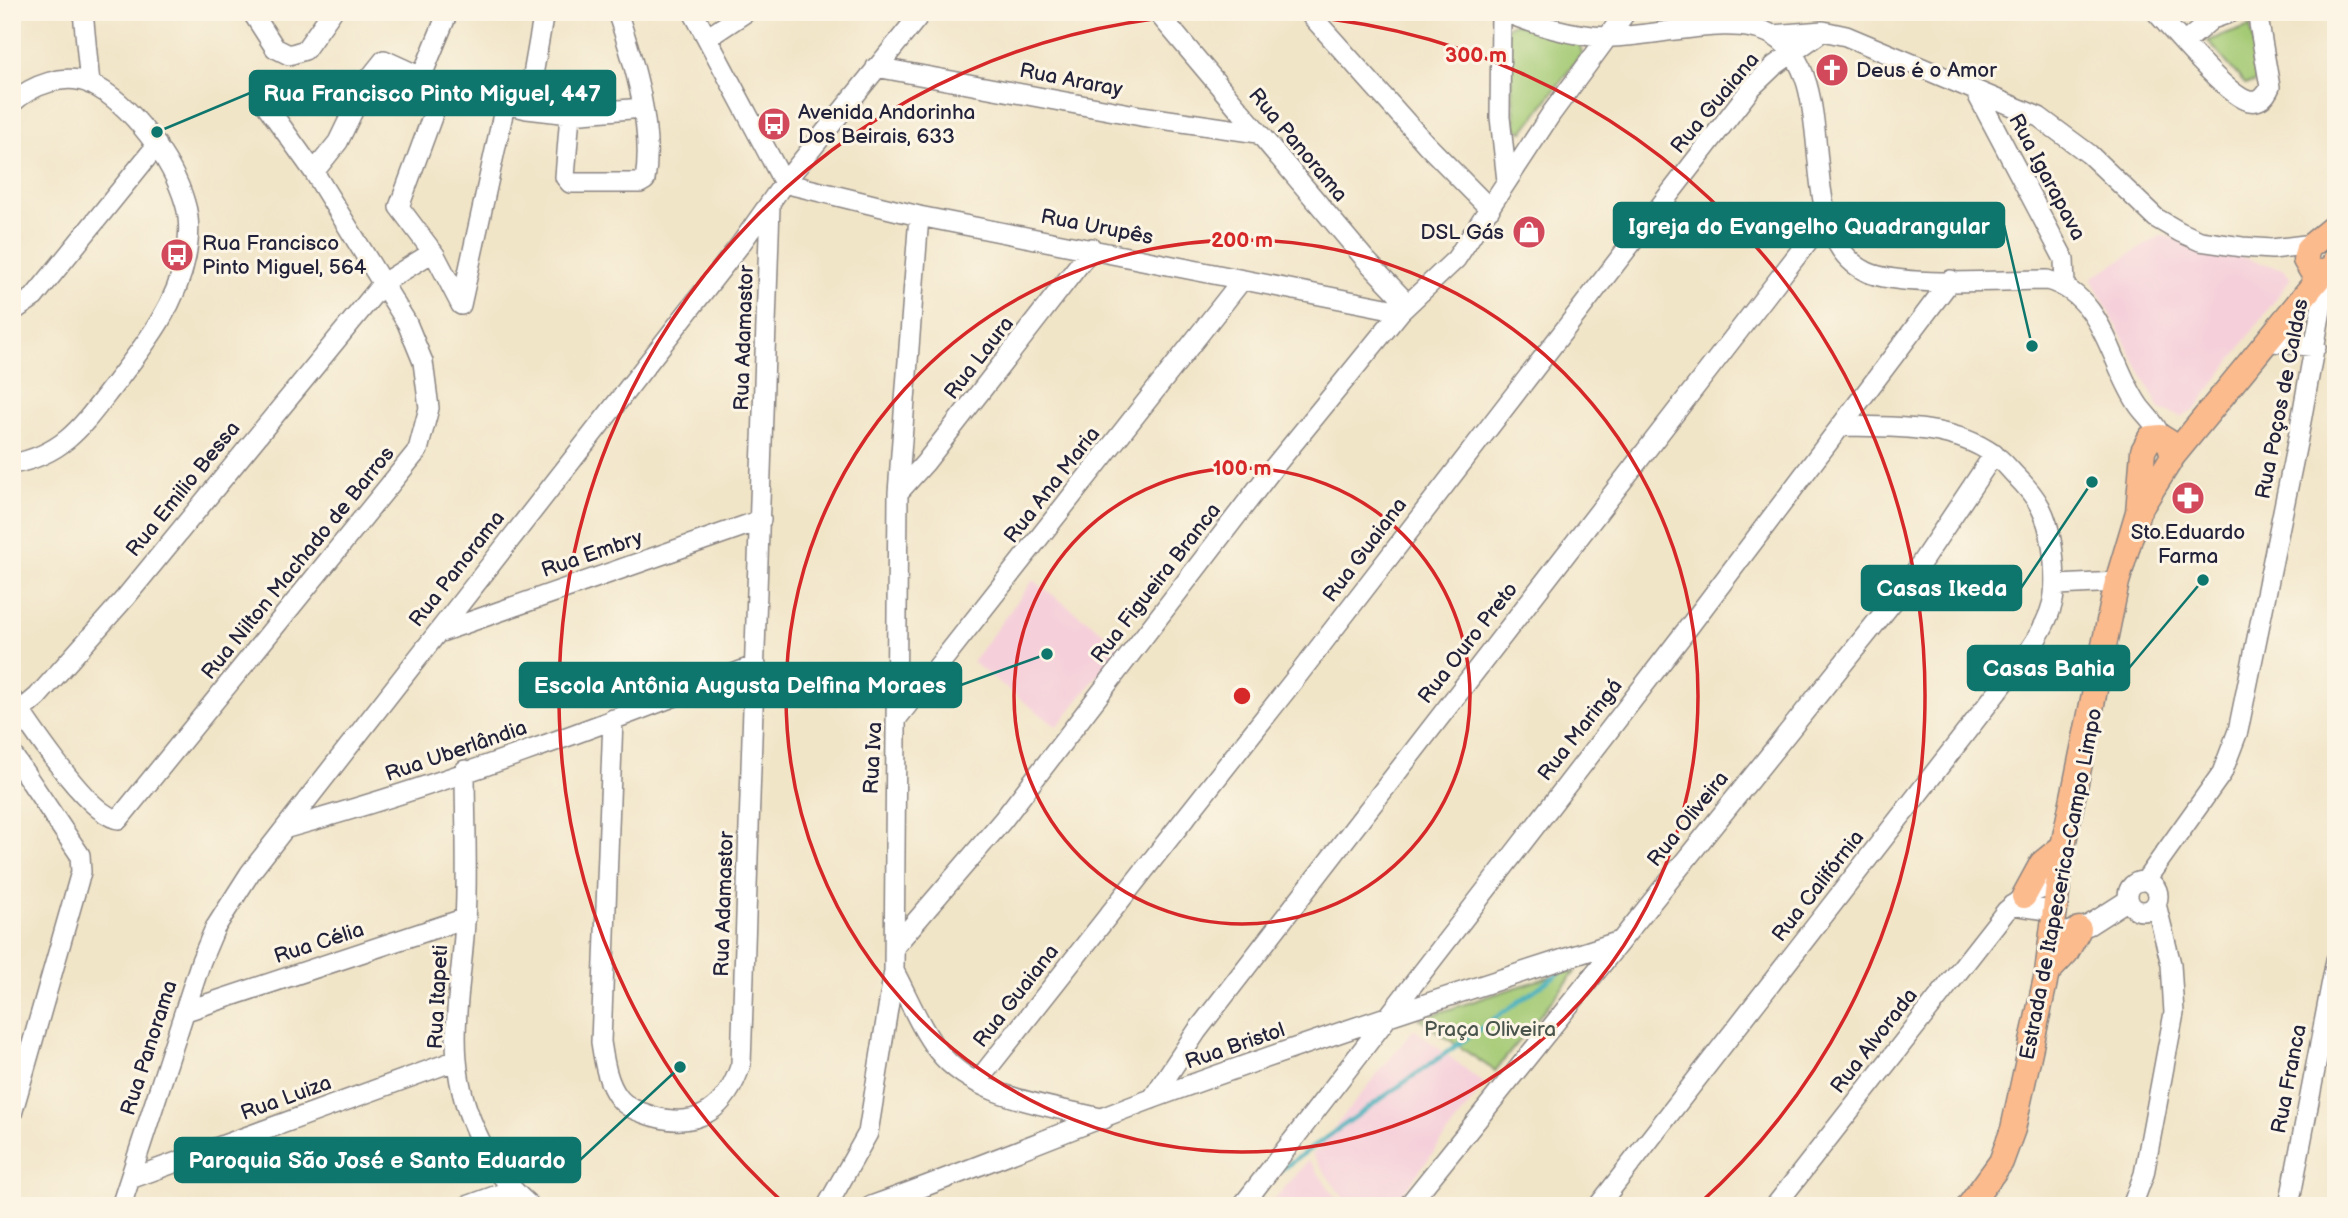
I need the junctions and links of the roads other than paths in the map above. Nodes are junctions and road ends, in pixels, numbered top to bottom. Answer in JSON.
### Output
{"nodes":[{"id":1,"x":83,"y":12,"type":"edge"},
{"id":2,"x":252,"y":12,"type":"edge"},
{"id":3,"x":332,"y":12,"type":"edge"},
{"id":4,"x":448,"y":12,"type":"edge"},
{"id":5,"x":544,"y":12,"type":"edge"},
{"id":6,"x":617,"y":12,"type":"edge"},
{"id":7,"x":693,"y":12,"type":"edge"},
{"id":8,"x":746,"y":12,"type":"edge"},
{"id":9,"x":922,"y":12,"type":"edge"},
{"id":10,"x":1157,"y":12,"type":"edge"},
{"id":11,"x":1308,"y":12,"type":"edge"},
{"id":12,"x":1502,"y":12,"type":"edge"},
{"id":13,"x":1626,"y":12,"type":"edge"},
{"id":14,"x":2156,"y":12,"type":"edge"},
{"id":15,"x":2232,"y":12,"type":"edge"},
{"id":16,"x":2257,"y":12,"type":"edge"},
{"id":17,"x":2209,"y":16,"type":"edge"},
{"id":18,"x":1823,"y":31,"type":"junction"},
{"id":19,"x":1766,"y":33,"type":"junction"},
{"id":20,"x":1606,"y":37,"type":"junction"},
{"id":21,"x":706,"y":38,"type":"junction"},
{"id":22,"x":2184,"y":43,"type":"junction"},
{"id":23,"x":1794,"y":51,"type":"junction"},
{"id":24,"x":876,"y":67,"type":"junction"},
{"id":25,"x":421,"y":78,"type":"junction"},
{"id":26,"x":90,"y":84,"type":"junction"},
{"id":27,"x":443,"y":87,"type":"junction"},
{"id":28,"x":1977,"y":94,"type":"junction"},
{"id":29,"x":261,"y":98,"type":"dead end"},
{"id":30,"x":12,"y":103,"type":"edge"},
{"id":31,"x":505,"y":105,"type":"junction"},
{"id":32,"x":643,"y":108,"type":"junction"},
{"id":33,"x":527,"y":109,"type":"junction"},
{"id":34,"x":570,"y":114,"type":"junction"},
{"id":35,"x":1258,"y":133,"type":"junction"},
{"id":36,"x":157,"y":145,"type":"junction"},
{"id":37,"x":314,"y":172,"type":"junction"},
{"id":38,"x":1507,"y":181,"type":"junction"},
{"id":39,"x":784,"y":183,"type":"junction"},
{"id":40,"x":770,"y":206,"type":"junction"},
{"id":41,"x":1490,"y":209,"type":"junction"},
{"id":42,"x":919,"y":216,"type":"junction"},
{"id":43,"x":1826,"y":218,"type":"junction"},
{"id":44,"x":1092,"y":248,"type":"junction"},
{"id":45,"x":433,"y":252,"type":"junction"},
{"id":46,"x":2322,"y":255,"type":"edge"},
{"id":47,"x":1242,"y":280,"type":"junction"},
{"id":48,"x":1951,"y":280,"type":"junction"},
{"id":49,"x":383,"y":283,"type":"junction"},
{"id":50,"x":2065,"y":285,"type":"junction"},
{"id":51,"x":1404,"y":308,"type":"junction"},
{"id":52,"x":12,"y":312,"type":"edge"},
{"id":53,"x":2273,"y":332,"type":"junction"},
{"id":54,"x":2316,"y":346,"type":"junction"},
{"id":55,"x":1842,"y":426,"type":"junction"},
{"id":56,"x":2159,"y":450,"type":"junction"},
{"id":57,"x":1994,"y":454,"type":"junction"},
{"id":58,"x":12,"y":464,"type":"edge"},
{"id":59,"x":898,"y":493,"type":"junction"},
{"id":60,"x":761,"y":520,"type":"junction"},
{"id":61,"x":2118,"y":582,"type":"junction"},
{"id":62,"x":2057,"y":585,"type":"junction"},
{"id":63,"x":438,"y":633,"type":"junction"},
{"id":64,"x":755,"y":665,"type":"junction"},
{"id":65,"x":15,"y":710,"type":"edge"},
{"id":66,"x":898,"y":717,"type":"junction"},
{"id":67,"x":613,"y":719,"type":"junction"},
{"id":68,"x":12,"y":754,"type":"edge"},
{"id":69,"x":465,"y":770,"type":"junction"},
{"id":70,"x":287,"y":828,"type":"junction"},
{"id":71,"x":2063,"y":846,"type":"junction"},
{"id":72,"x":2145,"y":881,"type":"junction"},
{"id":73,"x":2056,"y":883,"type":"junction"},
{"id":74,"x":2018,"y":900,"type":"junction"},
{"id":75,"x":2128,"y":900,"type":"junction"},
{"id":76,"x":2156,"y":904,"type":"junction"},
{"id":77,"x":466,"y":918,"type":"junction"},
{"id":78,"x":2052,"y":920,"type":"junction"},
{"id":79,"x":2084,"y":927,"type":"junction"},
{"id":80,"x":1617,"y":942,"type":"junction"},
{"id":81,"x":895,"y":946,"type":"junction"},
{"id":82,"x":2336,"y":960,"type":"edge"},
{"id":83,"x":894,"y":971,"type":"junction"},
{"id":84,"x":2047,"y":973,"type":"junction"},
{"id":85,"x":186,"y":1011,"type":"junction"},
{"id":86,"x":1384,"y":1020,"type":"junction"},
{"id":87,"x":457,"y":1060,"type":"junction"},
{"id":88,"x":977,"y":1082,"type":"junction"},
{"id":89,"x":1152,"y":1099,"type":"junction"},
{"id":90,"x":12,"y":1114,"type":"edge"},
{"id":91,"x":1104,"y":1119,"type":"junction"},
{"id":92,"x":130,"y":1179,"type":"junction"},
{"id":93,"x":511,"y":1190,"type":"junction"},
{"id":94,"x":121,"y":1206,"type":"edge"},
{"id":95,"x":467,"y":1206,"type":"edge"},
{"id":96,"x":530,"y":1206,"type":"edge"},
{"id":97,"x":827,"y":1206,"type":"edge"},
{"id":98,"x":872,"y":1206,"type":"edge"},
{"id":99,"x":1242,"y":1206,"type":"edge"},
{"id":100,"x":1408,"y":1206,"type":"edge"},
{"id":101,"x":1598,"y":1206,"type":"edge"},
{"id":102,"x":1775,"y":1206,"type":"edge"},
{"id":103,"x":1969,"y":1206,"type":"edge"},
{"id":104,"x":2132,"y":1206,"type":"edge"},
{"id":105,"x":2289,"y":1206,"type":"edge"}],
"edges":[{"from":1,"to":26,"type":"street"},
{"from":2,"to":3,"type":"street"},
{"from":4,"to":25,"type":"street"},
{"from":5,"to":33,"type":"street"},
{"from":6,"to":32,"type":"street"},
{"from":7,"to":21,"type":"street"},
{"from":8,"to":21,"type":"street"},
{"from":9,"to":24,"type":"street","name":"Rua Panorama"},
{"from":10,"to":35,"type":"street","name":"Rua Panorama"},
{"from":11,"to":41,"type":"street"},
{"from":12,"to":20,"type":"street"},
{"from":12,"to":38,"type":"street"},
{"from":13,"to":20,"type":"street","name":"Rua Figueira Branca"},
{"from":14,"to":22,"type":"street"},
{"from":15,"to":17,"type":"street"},
{"from":16,"to":22,"type":"street"},
{"from":17,"to":22,"type":"street"},
{"from":18,"to":19,"type":"street"},
{"from":18,"to":23,"type":"street","name":"Rua Guaiana"},
{"from":18,"to":28,"type":"street"},
{"from":19,"to":20,"type":"street"},
{"from":19,"to":23,"type":"street"},
{"from":20,"to":38,"type":"street","name":"Rua Figueira Branca"},
{"from":21,"to":39,"type":"street"},
{"from":23,"to":43,"type":"street"},
{"from":23,"to":88,"type":"street","name":"Rua Guaiana"},
{"from":24,"to":35,"type":"street","name":"Rua Araray"},
{"from":24,"to":39,"type":"street","name":"Rua Panorama"},
{"from":25,"to":27,"type":"street"},
{"from":25,"to":37,"type":"street"},
{"from":26,"to":30,"type":"street"},
{"from":26,"to":36,"type":"street"},
{"from":27,"to":31,"type":"street"},
{"from":27,"to":45,"type":"street"},
{"from":28,"to":46,"type":"street"},
{"from":28,"to":50,"type":"street","name":"Rua Igarapava"},
{"from":29,"to":37,"type":"street","name":"Rua Nilton Machado de Barros"},
{"from":31,"to":33,"type":"street"},
{"from":31,"to":45,"type":"street"},
{"from":32,"to":34,"type":"street"},
{"from":32,"to":34,"type":"street"},
{"from":33,"to":34,"type":"street"},
{"from":35,"to":51,"type":"street","name":"Rua Panorama"},
{"from":36,"to":52,"type":"street"},
{"from":36,"to":58,"type":"street"},
{"from":37,"to":49,"type":"street","name":"Rua Nilton Machado de Barros"},
{"from":38,"to":41,"type":"street","name":"Rua Figueira Branca"},
{"from":39,"to":40,"type":"street","name":"Rua Panorama"},
{"from":39,"to":42,"type":"street","name":"Rua Urupês"},
{"from":40,"to":60,"type":"street","name":"Rua Adamastor"},
{"from":40,"to":63,"type":"street","name":"Rua Panorama"},
{"from":41,"to":51,"type":"street","name":"Rua Figueira Branca"},
{"from":42,"to":44,"type":"street","name":"Rua Urupês"},
{"from":42,"to":59,"type":"street","name":"Rua Iva"},
{"from":43,"to":48,"type":"street"},
{"from":43,"to":89,"type":"street","name":"Rua Ouro Preto"},
{"from":44,"to":47,"type":"street","name":"Rua Urupês"},
{"from":44,"to":59,"type":"street","name":"Rua Laura"},
{"from":45,"to":49,"type":"street","name":"Rua Emilio Bessa"},
{"from":46,"to":53,"type":"main road"},
{"from":46,"to":54,"type":"street","name":"Rua Poços de Caldas"},
{"from":47,"to":51,"type":"street","name":"Rua Urupês"},
{"from":47,"to":66,"type":"street","name":"Rua Ana Maria"},
{"from":48,"to":50,"type":"street"},
{"from":48,"to":55,"type":"street","name":"Rua Maringá"},
{"from":49,"to":65,"type":"street","name":"Rua Emilio Bessa"},
{"from":49,"to":65,"type":"street","name":"Rua Nilton Machado de Barros"},
{"from":50,"to":56,"type":"street","name":"Estrada de Itapecerica-Campo Limpo"},
{"from":51,"to":81,"type":"street","name":"Rua Figueira Branca"},
{"from":53,"to":54,"type":"street"},
{"from":53,"to":56,"type":"main road"},
{"from":54,"to":72,"type":"street","name":"Rua Poços de Caldas"},
{"from":55,"to":57,"type":"street"},
{"from":55,"to":86,"type":"street","name":"Rua Maringá"},
{"from":56,"to":61,"type":"main road","name":"Estrada de Itapecerica-Campo Limpo"},
{"from":57,"to":62,"type":"street"},
{"from":57,"to":80,"type":"street","name":"Rua Oliveira"},
{"from":59,"to":66,"type":"street","name":"Rua Iva"},
{"from":60,"to":63,"type":"street","name":"Rua Embry"},
{"from":60,"to":64,"type":"street","name":"Rua Adamastor"},
{"from":61,"to":62,"type":"street"},
{"from":61,"to":71,"type":"main road","name":"Estrada de Itapecerica-Campo Limpo"},
{"from":62,"to":101,"type":"street","name":"Rua Califórnia"},
{"from":63,"to":70,"type":"street","name":"Rua Panorama"},
{"from":64,"to":67,"type":"street","name":"Rua Uberlândia"},
{"from":64,"to":67,"type":"street","name":"Rua Adamastor"},
{"from":66,"to":81,"type":"street","name":"Rua Iva"},
{"from":67,"to":69,"type":"street","name":"Rua Uberlândia"},
{"from":68,"to":90,"type":"street"},
{"from":69,"to":70,"type":"street","name":"Rua Uberlândia"},
{"from":69,"to":77,"type":"street","name":"Rua Itapeti"},
{"from":70,"to":85,"type":"street","name":"Rua Panorama"},
{"from":71,"to":73,"type":"main road","name":"Estrada de Itapecerica-Campo Limpo"},
{"from":71,"to":74,"type":"main road"},
{"from":72,"to":75,"type":"street"},
{"from":72,"to":76,"type":"street"},
{"from":73,"to":74,"type":"street","name":"Rua Alvorada"},
{"from":73,"to":78,"type":"main road","name":"Estrada de Itapecerica-Campo Limpo"},
{"from":74,"to":78,"type":"street"},
{"from":74,"to":102,"type":"street","name":"Rua Alvorada"},
{"from":75,"to":76,"type":"street"},
{"from":75,"to":79,"type":"street"},
{"from":76,"to":104,"type":"street"},
{"from":77,"to":85,"type":"street","name":"Rua Célia"},
{"from":77,"to":87,"type":"street","name":"Rua Itapeti"},
{"from":78,"to":79,"type":"street"},
{"from":78,"to":84,"type":"main road","name":"Estrada de Itapecerica-Campo Limpo"},
{"from":79,"to":84,"type":"main road"},
{"from":80,"to":86,"type":"street","name":"Rua Bristol"},
{"from":80,"to":100,"type":"street","name":"Rua Oliveira"},
{"from":81,"to":83,"type":"street","name":"Rua Iva"},
{"from":82,"to":105,"type":"street","name":"Rua Franca"},
{"from":83,"to":88,"type":"street"},
{"from":83,"to":97,"type":"street","name":"Rua Iva"},
{"from":84,"to":103,"type":"main road","name":"Estrada de Itapecerica-Campo Limpo"},
{"from":85,"to":92,"type":"street","name":"Rua Panorama"},
{"from":86,"to":89,"type":"street","name":"Rua Bristol"},
{"from":86,"to":99,"type":"street","name":"Rua Maringá"},
{"from":87,"to":92,"type":"street","name":"Rua Luiza"},
{"from":87,"to":93,"type":"street","name":"Rua Itapeti"},
{"from":88,"to":91,"type":"street"},
{"from":89,"to":91,"type":"street","name":"Rua Bristol"},
{"from":91,"to":98,"type":"street","name":"Rua Bristol"},
{"from":92,"to":94,"type":"street","name":"Rua Panorama"},
{"from":93,"to":95,"type":"street"},
{"from":93,"to":96,"type":"street","name":"Rua Itapeti"}]}
